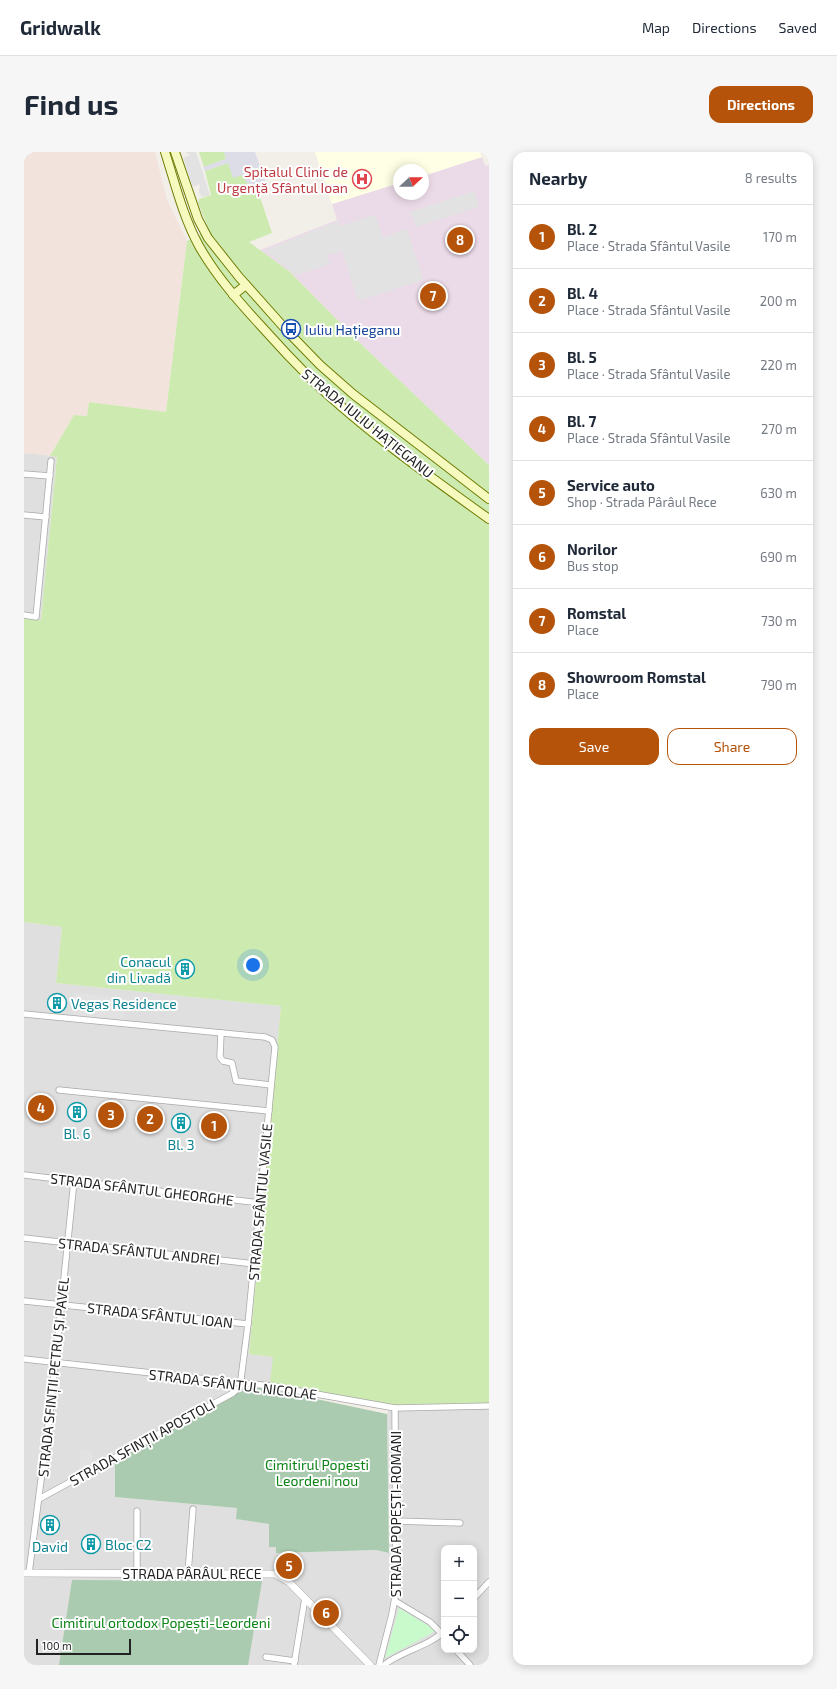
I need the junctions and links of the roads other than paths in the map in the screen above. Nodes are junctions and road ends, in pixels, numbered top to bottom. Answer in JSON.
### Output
{"nodes":[{"id":1,"x":165,"y":152,"type":"edge"},
{"id":2,"x":175,"y":152,"type":"edge"},
{"id":3,"x":246,"y":285,"type":"junction"},
{"id":4,"x":234,"y":295,"type":"junction"},
{"id":5,"x":51,"y":461,"type":"dead end"},
{"id":6,"x":24,"y":474,"type":"edge"},
{"id":7,"x":50,"y":476,"type":"junction"},
{"id":8,"x":489,"y":499,"type":"edge"},
{"id":9,"x":24,"y":515,"type":"edge"},
{"id":10,"x":46,"y":517,"type":"junction"},
{"id":11,"x":489,"y":519,"type":"edge"},
{"id":12,"x":24,"y":615,"type":"edge"},
{"id":13,"x":24,"y":1014,"type":"edge"},
{"id":14,"x":221,"y":1033,"type":"junction"},
{"id":15,"x":271,"y":1085,"type":"junction"},
{"id":16,"x":59,"y":1090,"type":"dead end"},
{"id":17,"x":269,"y":1111,"type":"junction"},
{"id":18,"x":24,"y":1175,"type":"edge"},
{"id":19,"x":74,"y":1181,"type":"junction"},
{"id":20,"x":260,"y":1203,"type":"junction"},
{"id":21,"x":24,"y":1238,"type":"edge"},
{"id":22,"x":68,"y":1243,"type":"junction"},
{"id":23,"x":255,"y":1264,"type":"junction"},
{"id":24,"x":24,"y":1301,"type":"edge"},
{"id":25,"x":62,"y":1305,"type":"junction"},
{"id":26,"x":248,"y":1324,"type":"junction"},
{"id":27,"x":24,"y":1359,"type":"edge"},
{"id":28,"x":56,"y":1362,"type":"junction"},
{"id":29,"x":241,"y":1383,"type":"junction"},
{"id":30,"x":489,"y":1406,"type":"edge"},
{"id":31,"x":395,"y":1408,"type":"junction"},
{"id":32,"x":39,"y":1499,"type":"junction"},
{"id":33,"x":193,"y":1509,"type":"dead end"},
{"id":34,"x":137,"y":1511,"type":"dead end"},
{"id":35,"x":395,"y":1522,"type":"junction"},
{"id":36,"x":460,"y":1523,"type":"dead end"},
{"id":37,"x":26,"y":1573,"type":"edge"},
{"id":38,"x":137,"y":1573,"type":"junction"},
{"id":39,"x":188,"y":1574,"type":"junction"},
{"id":40,"x":489,"y":1582,"type":"edge"},
{"id":41,"x":477,"y":1595,"type":"edge"},
{"id":42,"x":305,"y":1598,"type":"junction"},
{"id":43,"x":395,"y":1601,"type":"junction"},
{"id":44,"x":441,"y":1631,"type":"edge"},
{"id":45,"x":441,"y":1634,"type":"edge"},
{"id":46,"x":459,"y":1653,"type":"edge"},
{"id":47,"x":266,"y":1657,"type":"dead end"},
{"id":48,"x":295,"y":1663,"type":"edge"},
{"id":49,"x":370,"y":1665,"type":"edge"},
{"id":50,"x":379,"y":1665,"type":"edge"},
{"id":51,"x":384,"y":1665,"type":"edge"},
{"id":52,"x":470,"y":1665,"type":"edge"}],
"edges":[{"from":1,"to":4,"type":"main road","name":"STRADA IULIU HAȚIEGANU"},
{"from":2,"to":3,"type":"main road","name":"STRADA IULIU HAȚIEGANU"},
{"from":3,"to":4,"type":"main road"},
{"from":3,"to":8,"type":"main road","name":"STRADA IULIU HAȚIEGANU"},
{"from":4,"to":11,"type":"main road","name":"STRADA IULIU HAȚIEGANU"},
{"from":5,"to":7,"type":"street"},
{"from":6,"to":7,"type":"street"},
{"from":7,"to":10,"type":"street"},
{"from":9,"to":10,"type":"street"},
{"from":10,"to":12,"type":"street"},
{"from":13,"to":14,"type":"street"},
{"from":14,"to":15,"type":"street"},
{"from":14,"to":15,"type":"street"},
{"from":15,"to":17,"type":"street"},
{"from":16,"to":17,"type":"street","name":"STRADA SFÂNTUL VASILE"},
{"from":17,"to":20,"type":"street","name":"STRADA SFÂNTUL VASILE"},
{"from":18,"to":19,"type":"street","name":"STRADA SFÂNTUL GHEORGHE"},
{"from":19,"to":20,"type":"street","name":"STRADA SFÂNTUL GHEORGHE"},
{"from":19,"to":22,"type":"street","name":"STRADA SFINȚII PETRU ȘI PAVEL"},
{"from":20,"to":23,"type":"street","name":"STRADA SFÂNTUL VASILE"},
{"from":21,"to":22,"type":"street","name":"STRADA SFÂNTUL ANDREI"},
{"from":22,"to":23,"type":"street","name":"STRADA SFÂNTUL ANDREI"},
{"from":22,"to":25,"type":"street","name":"STRADA SFINȚII PETRU ȘI PAVEL"},
{"from":23,"to":26,"type":"street","name":"STRADA SFÂNTUL VASILE"},
{"from":24,"to":25,"type":"street","name":"STRADA SFÂNTUL IOAN"},
{"from":25,"to":26,"type":"street","name":"STRADA SFÂNTUL IOAN"},
{"from":25,"to":28,"type":"street","name":"STRADA SFINȚII PETRU ȘI PAVEL"},
{"from":26,"to":29,"type":"street","name":"STRADA SFÂNTUL VASILE"},
{"from":27,"to":28,"type":"street","name":"STRADA SFÂNTUL NICOLAE"},
{"from":28,"to":29,"type":"street","name":"STRADA SFÂNTUL NICOLAE"},
{"from":28,"to":32,"type":"street","name":"STRADA SFINȚII PETRU ȘI PAVEL"},
{"from":29,"to":31,"type":"street","name":"STRADA SFÂNTUL NICOLAE"},
{"from":29,"to":32,"type":"street","name":"STRADA SFINȚII APOSTOLI"},
{"from":30,"to":31,"type":"street","name":"STRADA SFÂNTUL NICOLAE"},
{"from":31,"to":35,"type":"street","name":"STRADA POPEȘTI-ROMANI"},
{"from":32,"to":37,"type":"street","name":"STRADA SFINȚII PETRU ȘI PAVEL"},
{"from":33,"to":39,"type":"street"},
{"from":34,"to":38,"type":"street"},
{"from":35,"to":36,"type":"street"},
{"from":35,"to":43,"type":"street","name":"STRADA POPEȘTI-ROMANI"},
{"from":37,"to":38,"type":"street","name":"STRADA PÂRÂUL RECE"},
{"from":38,"to":39,"type":"street","name":"STRADA PÂRÂUL RECE"},
{"from":39,"to":42,"type":"street","name":"STRADA PÂRÂUL RECE"},
{"from":40,"to":41,"type":"street"},
{"from":42,"to":48,"type":"street"},
{"from":42,"to":49,"type":"street","name":"STRADA PÂRÂUL RECE"},
{"from":43,"to":44,"type":"street"},
{"from":43,"to":50,"type":"street","name":"STRADA POPEȘTI-ROMANI"},
{"from":45,"to":51,"type":"street"},
{"from":46,"to":52,"type":"street"},
{"from":47,"to":48,"type":"street"}]}
